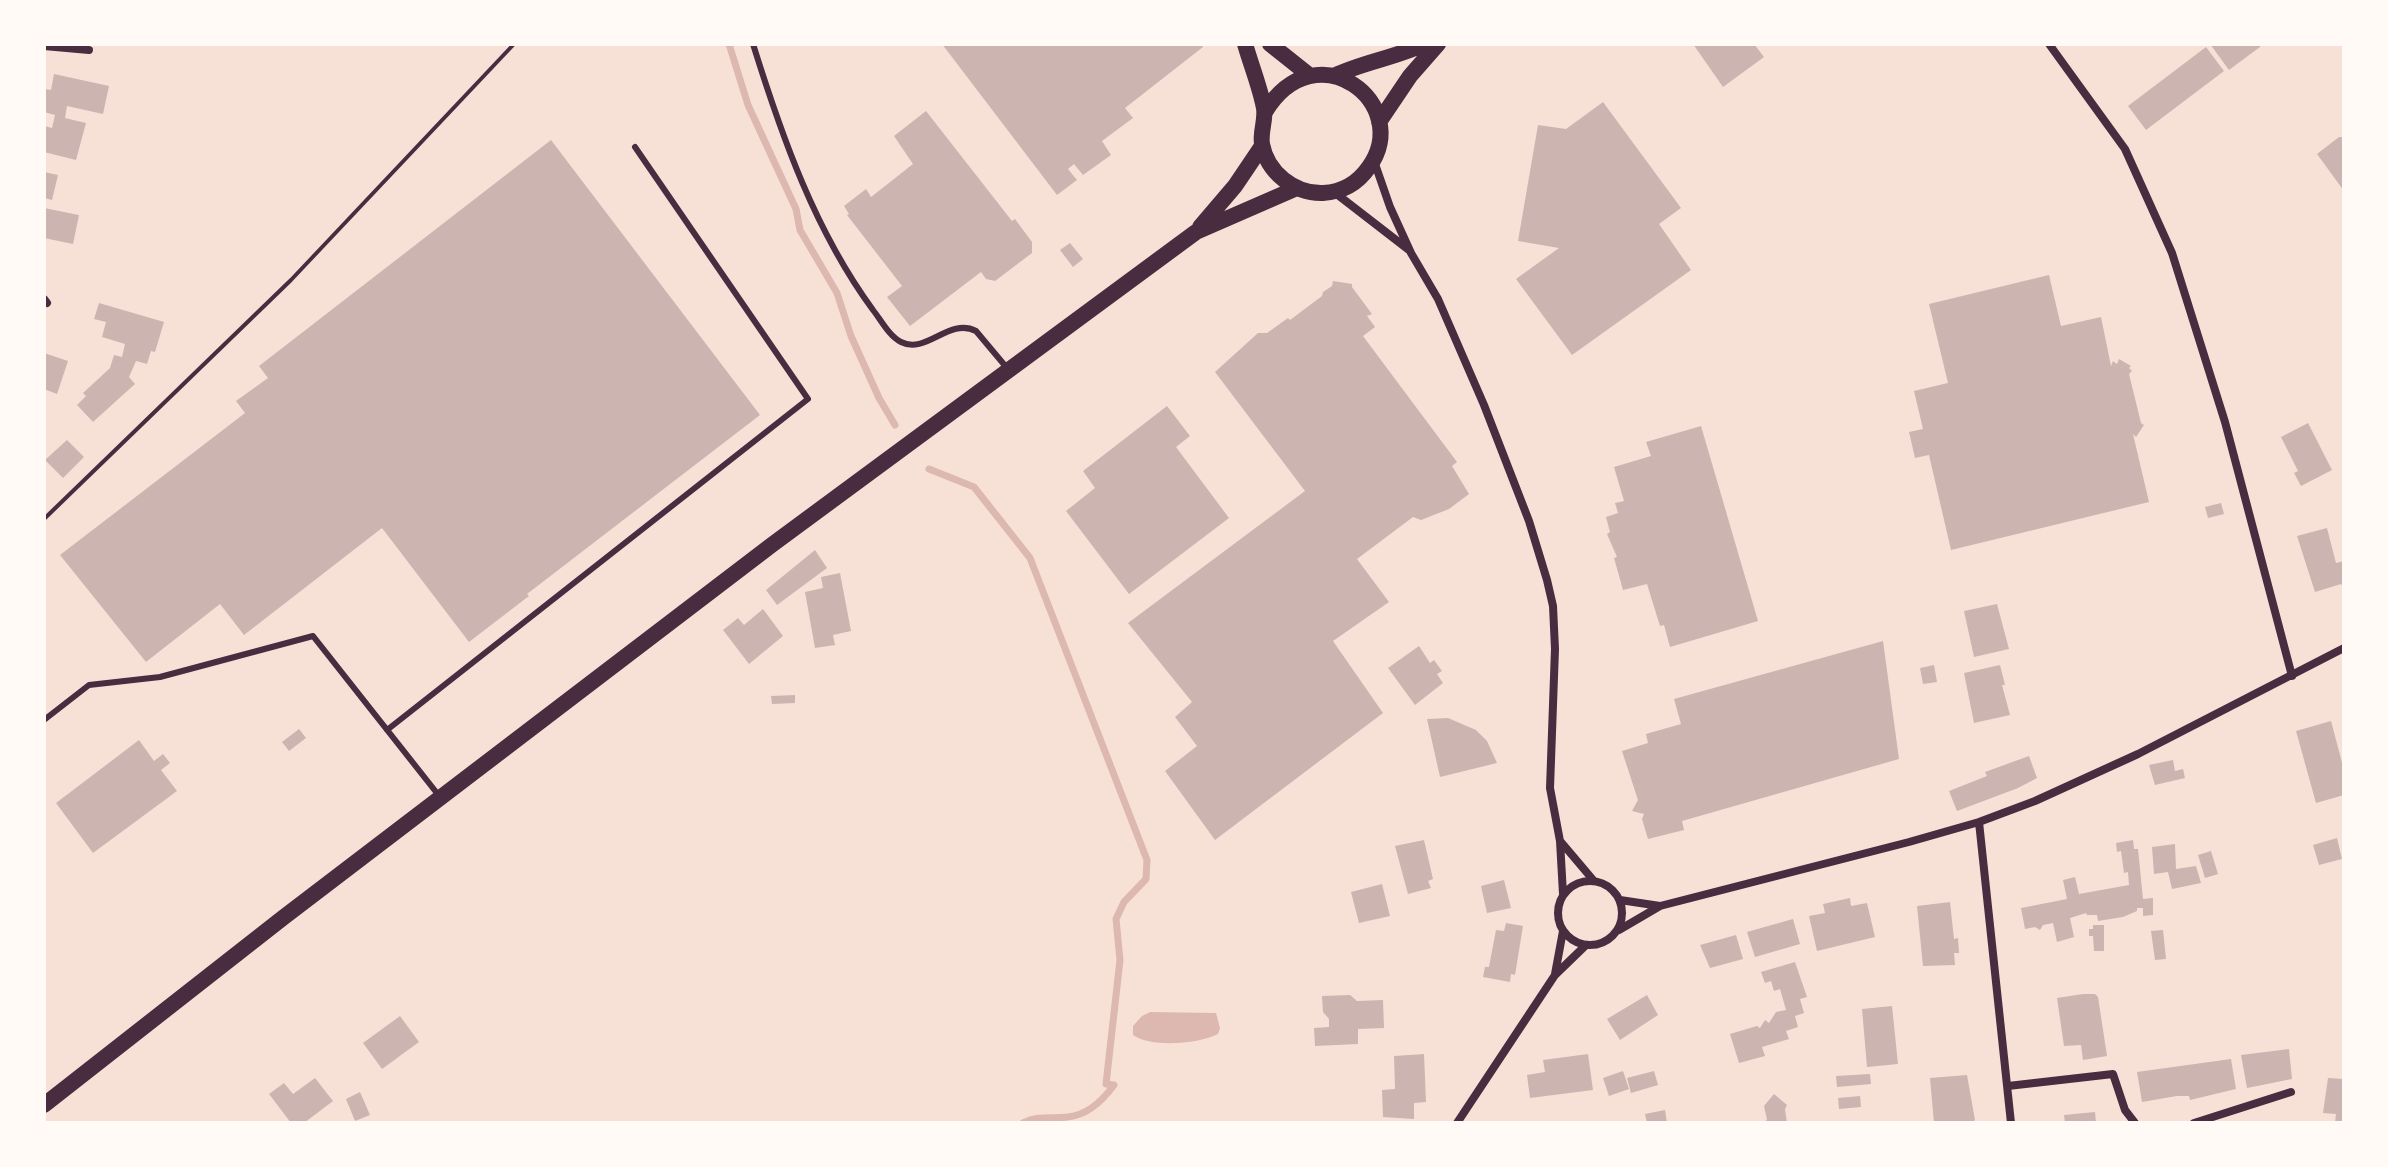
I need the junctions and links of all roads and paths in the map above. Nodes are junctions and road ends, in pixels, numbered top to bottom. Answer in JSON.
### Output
{"nodes":[{"id":1,"x":514,"y":44,"type":"edge"},
{"id":2,"x":753,"y":44,"type":"edge"},
{"id":3,"x":1245,"y":44,"type":"edge"},
{"id":4,"x":1270,"y":44,"type":"edge"},
{"id":5,"x":1424,"y":44,"type":"edge"},
{"id":6,"x":1438,"y":44,"type":"edge"},
{"id":7,"x":2049,"y":44,"type":"edge"},
{"id":8,"x":44,"y":46,"type":"edge"},
{"id":9,"x":89,"y":50,"type":"dead end"},
{"id":10,"x":1309,"y":75,"type":"junction"},
{"id":11,"x":1334,"y":76,"type":"junction"},
{"id":12,"x":1265,"y":112,"type":"junction"},
{"id":13,"x":1379,"y":122,"type":"junction"},
{"id":14,"x":1262,"y":146,"type":"junction"},
{"id":15,"x":635,"y":147,"type":"dead end"},
{"id":16,"x":1374,"y":160,"type":"junction"},
{"id":17,"x":1297,"y":188,"type":"junction"},
{"id":18,"x":1333,"y":192,"type":"junction"},
{"id":19,"x":1196,"y":232,"type":"junction"},
{"id":20,"x":1411,"y":253,"type":"junction"},
{"id":21,"x":1009,"y":370,"type":"junction"},
{"id":22,"x":44,"y":519,"type":"edge"},
{"id":23,"x":2344,"y":648,"type":"edge"},
{"id":24,"x":2292,"y":676,"type":"junction"},
{"id":25,"x":44,"y":720,"type":"edge"},
{"id":26,"x":387,"y":730,"type":"junction"},
{"id":27,"x":441,"y":798,"type":"junction"},
{"id":28,"x":1979,"y":822,"type":"junction"},
{"id":29,"x":1560,"y":841,"type":"junction"},
{"id":30,"x":1594,"y":881,"type":"junction"},
{"id":31,"x":1563,"y":894,"type":"junction"},
{"id":32,"x":1620,"y":900,"type":"junction"},
{"id":33,"x":1660,"y":906,"type":"junction"},
{"id":34,"x":1619,"y":930,"type":"junction"},
{"id":35,"x":1563,"y":931,"type":"junction"},
{"id":36,"x":1585,"y":946,"type":"junction"},
{"id":37,"x":1555,"y":975,"type":"junction"},
{"id":38,"x":2008,"y":1086,"type":"junction"},
{"id":39,"x":2291,"y":1092,"type":"dead end"},
{"id":40,"x":44,"y":1105,"type":"edge"},
{"id":41,"x":1457,"y":1123,"type":"edge"},
{"id":42,"x":2011,"y":1123,"type":"edge"},
{"id":43,"x":2135,"y":1123,"type":"edge"},
{"id":44,"x":2194,"y":1123,"type":"edge"}],
"edges":[{"from":1,"to":22,"type":"path"},
{"from":2,"to":21,"type":"lane"},
{"from":3,"to":12,"type":"main road"},
{"from":4,"to":10,"type":"main road"},
{"from":5,"to":11,"type":"main road"},
{"from":6,"to":13,"type":"main road"},
{"from":7,"to":24,"type":"street"},
{"from":8,"to":9,"type":"street"},
{"from":10,"to":11,"type":"main road"},
{"from":10,"to":12,"type":"main road"},
{"from":11,"to":13,"type":"main road"},
{"from":12,"to":14,"type":"main road"},
{"from":13,"to":16,"type":"main road"},
{"from":14,"to":17,"type":"main road"},
{"from":14,"to":19,"type":"main road"},
{"from":15,"to":26,"type":"lane"},
{"from":16,"to":18,"type":"main road"},
{"from":16,"to":20,"type":"street"},
{"from":17,"to":18,"type":"main road"},
{"from":17,"to":19,"type":"main road"},
{"from":18,"to":20,"type":"street"},
{"from":19,"to":21,"type":"main road"},
{"from":20,"to":29,"type":"street"},
{"from":21,"to":27,"type":"main road"},
{"from":23,"to":24,"type":"street"},
{"from":24,"to":28,"type":"street"},
{"from":25,"to":26,"type":"lane"},
{"from":26,"to":27,"type":"lane"},
{"from":27,"to":40,"type":"main road"},
{"from":28,"to":33,"type":"street"},
{"from":28,"to":38,"type":"street"},
{"from":29,"to":30,"type":"street"},
{"from":29,"to":31,"type":"street"},
{"from":30,"to":31,"type":"street"},
{"from":30,"to":32,"type":"street"},
{"from":31,"to":35,"type":"street"},
{"from":32,"to":33,"type":"street"},
{"from":32,"to":34,"type":"street"},
{"from":33,"to":34,"type":"street"},
{"from":34,"to":36,"type":"street"},
{"from":35,"to":36,"type":"street"},
{"from":35,"to":37,"type":"street"},
{"from":36,"to":37,"type":"street"},
{"from":37,"to":41,"type":"street"},
{"from":38,"to":42,"type":"street"},
{"from":38,"to":43,"type":"street"},
{"from":39,"to":44,"type":"street"}]}
